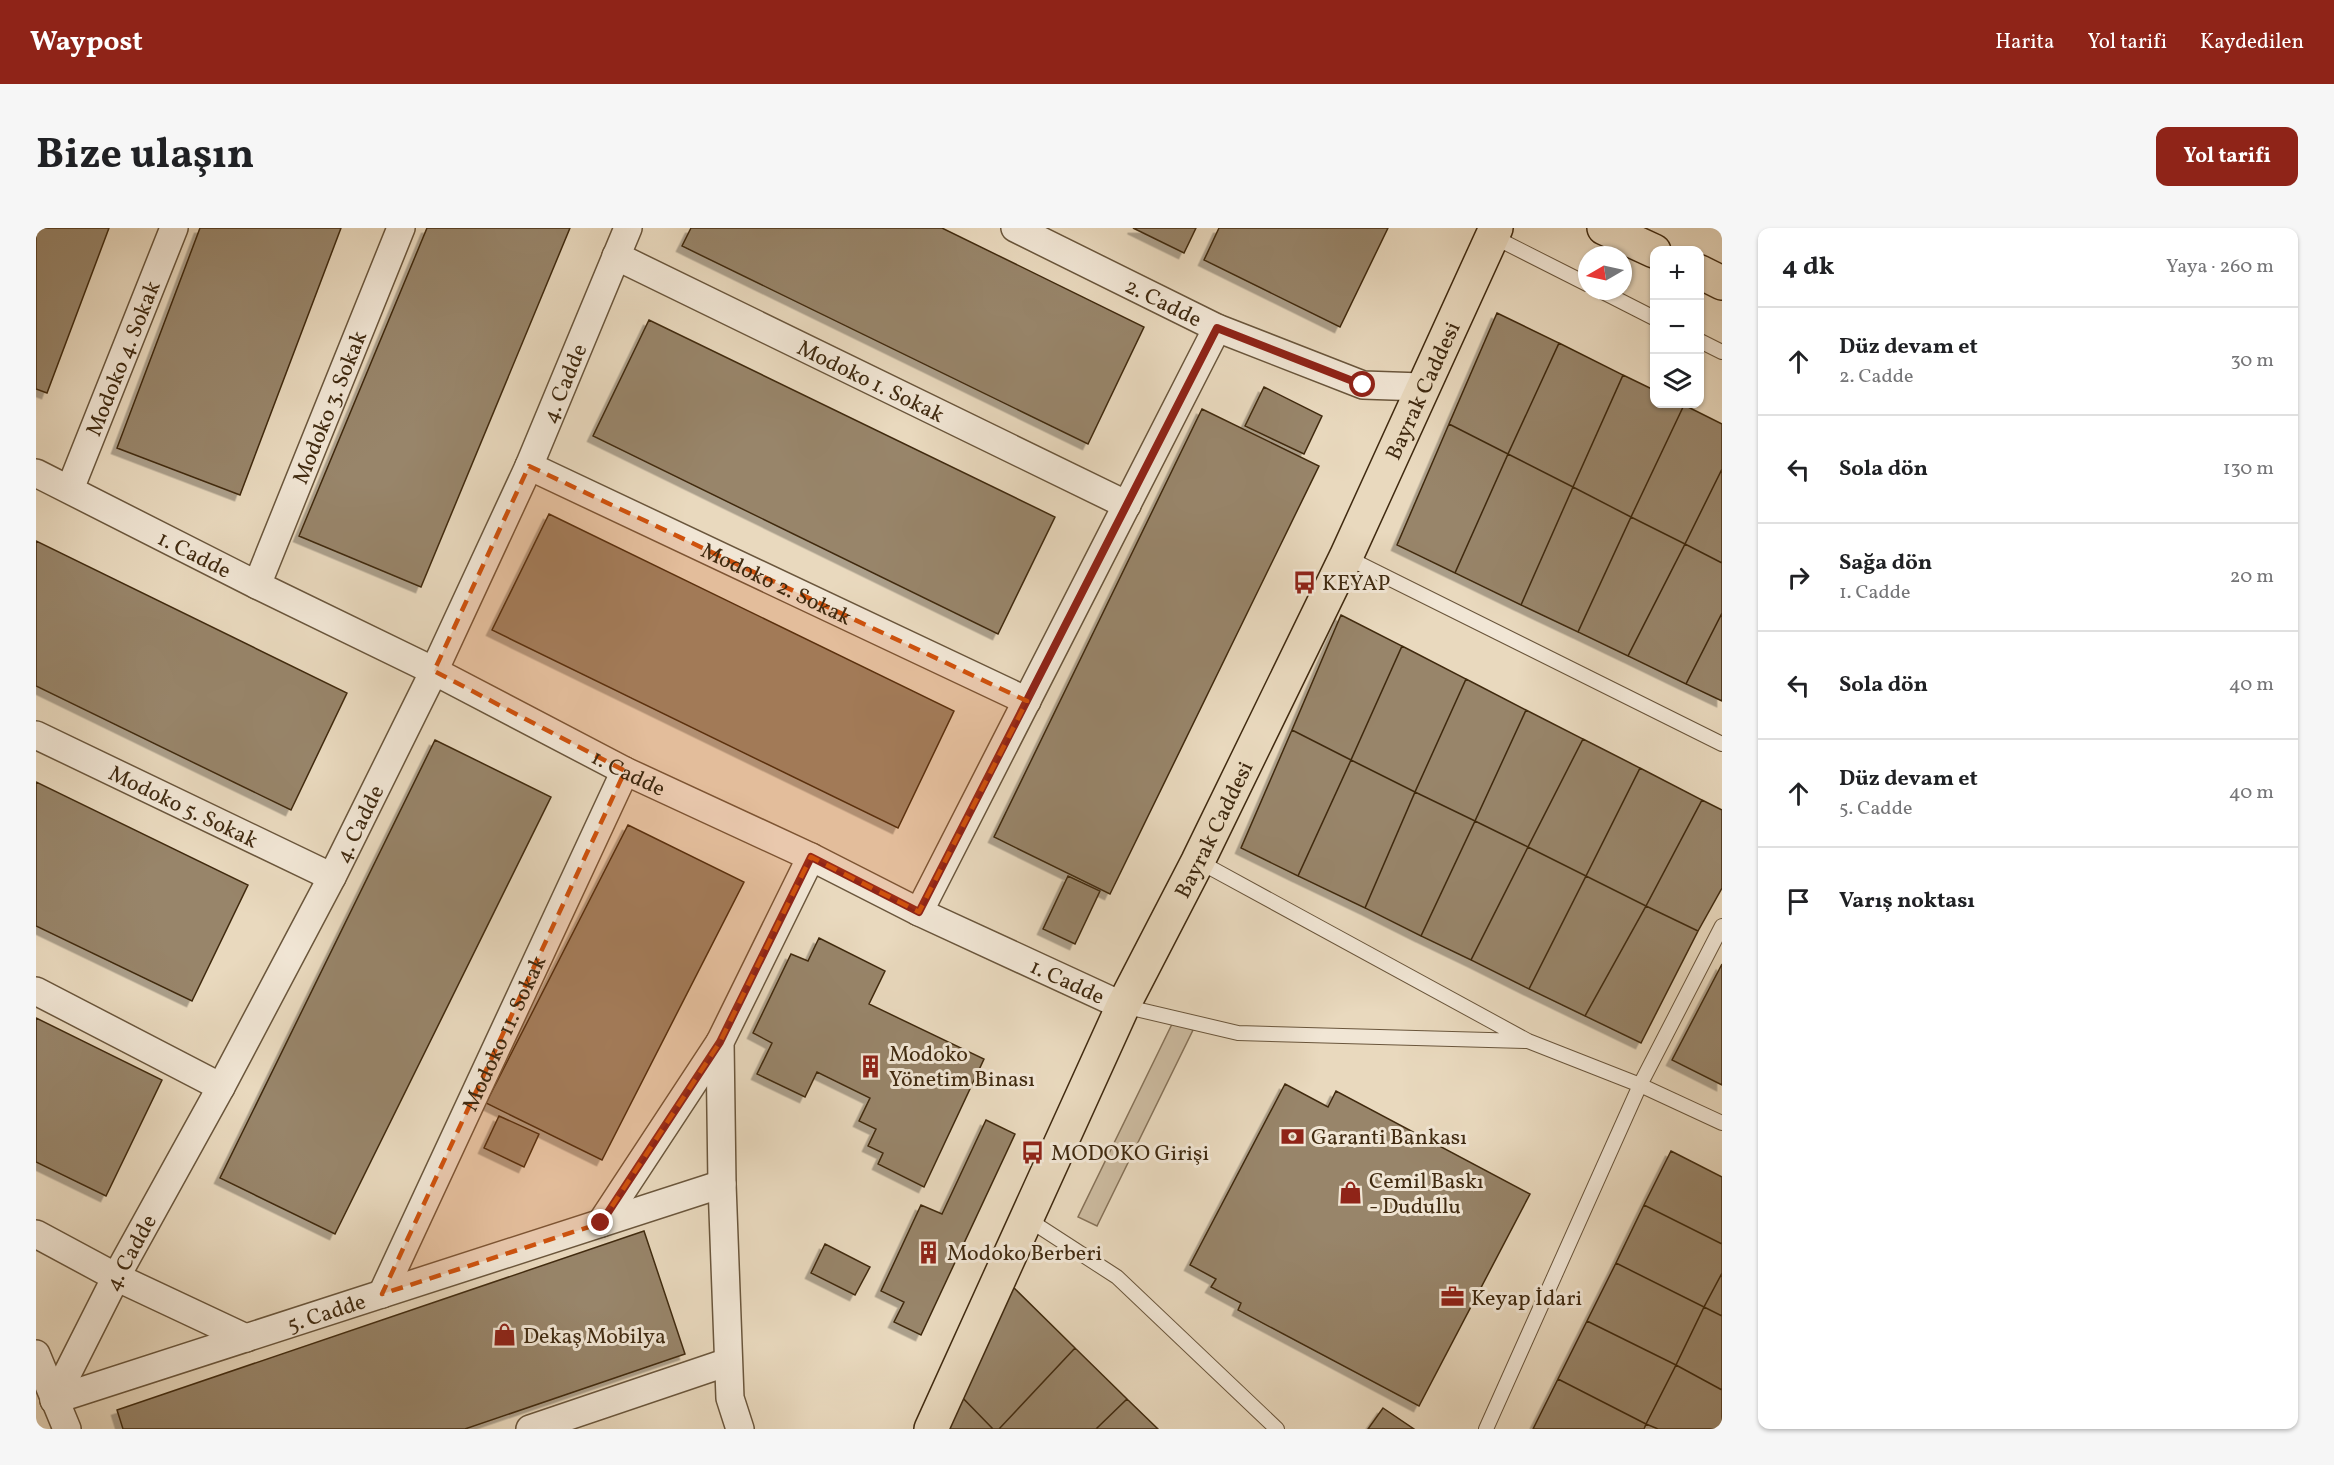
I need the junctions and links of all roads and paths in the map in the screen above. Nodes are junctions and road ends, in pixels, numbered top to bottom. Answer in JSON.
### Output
{"nodes":[{"id":1,"x":174,"y":228,"type":"edge"},
{"id":2,"x":401,"y":228,"type":"edge"},
{"id":3,"x":628,"y":228,"type":"edge"},
{"id":4,"x":1015,"y":228,"type":"edge"},
{"id":5,"x":1604,"y":228,"type":"edge"},
{"id":6,"x":1494,"y":232,"type":"edge"},
{"id":7,"x":1650,"y":249,"type":"edge"},
{"id":8,"x":616,"y":256,"type":"junction"},
{"id":9,"x":1704,"y":274,"type":"edge"},
{"id":10,"x":1578,"y":279,"type":"edge"},
{"id":11,"x":1722,"y":283,"type":"edge"},
{"id":12,"x":1619,"y":300,"type":"edge"},
{"id":13,"x":1650,"y":316,"type":"edge"},
{"id":14,"x":1217,"y":328,"type":"junction"},
{"id":15,"x":1704,"y":343,"type":"edge"},
{"id":16,"x":1722,"y":352,"type":"edge"},
{"id":17,"x":1422,"y":387,"type":"junction"},
{"id":18,"x":529,"y":466,"type":"junction"},
{"id":19,"x":36,"y":473,"type":"edge"},
{"id":20,"x":70,"y":489,"type":"junction"},
{"id":21,"x":1127,"y":505,"type":"junction"},
{"id":22,"x":1346,"y":558,"type":"junction"},
{"id":23,"x":257,"y":585,"type":"junction"},
{"id":24,"x":434,"y":671,"type":"junction"},
{"id":25,"x":1027,"y":701,"type":"junction"},
{"id":26,"x":36,"y":735,"type":"edge"},
{"id":27,"x":1722,"y":744,"type":"edge"},
{"id":28,"x":625,"y":771,"type":"junction"},
{"id":29,"x":811,"y":857,"type":"junction"},
{"id":30,"x":1198,"y":861,"type":"junction"},
{"id":31,"x":332,"y":877,"type":"junction"},
{"id":32,"x":919,"y":912,"type":"junction"},
{"id":33,"x":1722,"y":926,"type":"edge"},
{"id":34,"x":36,"y":991,"type":"edge"},
{"id":35,"x":1124,"y":1006,"type":"junction"},
{"id":36,"x":1528,"y":1041,"type":"junction"},
{"id":37,"x":720,"y":1042,"type":"junction"},
{"id":38,"x":1640,"y":1085,"type":"junction"},
{"id":39,"x":221,"y":1087,"type":"junction"},
{"id":40,"x":1722,"y":1123,"type":"edge"},
{"id":41,"x":722,"y":1184,"type":"junction"},
{"id":42,"x":1026,"y":1218,"type":"junction"},
{"id":43,"x":601,"y":1223,"type":"junction"},
{"id":44,"x":36,"y":1234,"type":"edge"},
{"id":45,"x":116,"y":1277,"type":"junction"},
{"id":46,"x":382,"y":1294,"type":"junction"},
{"id":47,"x":246,"y":1338,"type":"junction"},
{"id":48,"x":36,"y":1354,"type":"edge"},
{"id":49,"x":728,"y":1362,"type":"junction"},
{"id":50,"x":54,"y":1400,"type":"junction"},
{"id":51,"x":67,"y":1429,"type":"edge"},
{"id":52,"x":530,"y":1429,"type":"edge"},
{"id":53,"x":740,"y":1429,"type":"edge"},
{"id":54,"x":930,"y":1429,"type":"edge"},
{"id":55,"x":1277,"y":1429,"type":"edge"},
{"id":56,"x":1486,"y":1429,"type":"edge"}],
"edges":[{"from":1,"to":20,"type":"street","name":"Modoko 4. Sokak"},
{"from":2,"to":23,"type":"street","name":"Modoko 3. Sokak"},
{"from":3,"to":8,"type":"street","name":"4. Cadde"},
{"from":4,"to":14,"type":"street","name":"2. Cadde"},
{"from":5,"to":7,"type":"main road"},
{"from":6,"to":10,"type":"lane"},
{"from":6,"to":17,"type":"main road","name":"Bayrak Caddesi"},
{"from":8,"to":18,"type":"street","name":"4. Cadde"},
{"from":8,"to":21,"type":"street","name":"Modoko 1. Sokak"},
{"from":9,"to":11,"type":"main road"},
{"from":12,"to":13,"type":"lane"},
{"from":14,"to":17,"type":"street","name":"2. Cadde"},
{"from":14,"to":21,"type":"street"},
{"from":15,"to":16,"type":"lane"},
{"from":17,"to":22,"type":"main road","name":"Bayrak Caddesi"},
{"from":18,"to":24,"type":"street","name":"4. Cadde"},
{"from":18,"to":25,"type":"street","name":"Modoko 2. Sokak"},
{"from":19,"to":20,"type":"street","name":"1. Cadde"},
{"from":20,"to":23,"type":"street","name":"1. Cadde"},
{"from":21,"to":25,"type":"street"},
{"from":22,"to":27,"type":"lane"},
{"from":22,"to":30,"type":"main road","name":"Bayrak Caddesi"},
{"from":23,"to":24,"type":"street","name":"1. Cadde"},
{"from":24,"to":28,"type":"street","name":"1. Cadde"},
{"from":24,"to":31,"type":"street","name":"4. Cadde"},
{"from":25,"to":32,"type":"street"},
{"from":26,"to":31,"type":"street","name":"Modoko 5. Sokak"},
{"from":28,"to":29,"type":"street","name":"1. Cadde"},
{"from":28,"to":46,"type":"street","name":"Modoko 11. Sokak"},
{"from":29,"to":32,"type":"street","name":"1. Cadde"},
{"from":29,"to":37,"type":"street"},
{"from":30,"to":35,"type":"main road","name":"Bayrak Caddesi"},
{"from":30,"to":36,"type":"lane"},
{"from":31,"to":39,"type":"street","name":"4. Cadde"},
{"from":32,"to":35,"type":"street","name":"1. Cadde"},
{"from":33,"to":38,"type":"lane"},
{"from":34,"to":39,"type":"street"},
{"from":35,"to":36,"type":"lane","name":"1. Cadde"},
{"from":35,"to":42,"type":"main road","name":"Bayrak Caddesi"},
{"from":36,"to":38,"type":"lane"},
{"from":37,"to":41,"type":"street"},
{"from":37,"to":43,"type":"street"},
{"from":38,"to":40,"type":"lane"},
{"from":38,"to":56,"type":"lane"},
{"from":39,"to":45,"type":"street","name":"4. Cadde"},
{"from":41,"to":43,"type":"street","name":"5. Cadde"},
{"from":41,"to":49,"type":"street"},
{"from":42,"to":54,"type":"main road","name":"Bayrak Caddesi"},
{"from":42,"to":55,"type":"lane"},
{"from":43,"to":46,"type":"street","name":"5. Cadde"},
{"from":44,"to":45,"type":"street"},
{"from":45,"to":47,"type":"street"},
{"from":45,"to":50,"type":"street","name":"4. Cadde"},
{"from":46,"to":47,"type":"street","name":"5. Cadde"},
{"from":47,"to":50,"type":"street","name":"5. Cadde"},
{"from":48,"to":50,"type":"street"},
{"from":49,"to":52,"type":"street"},
{"from":49,"to":53,"type":"street"},
{"from":50,"to":51,"type":"street"}]}
